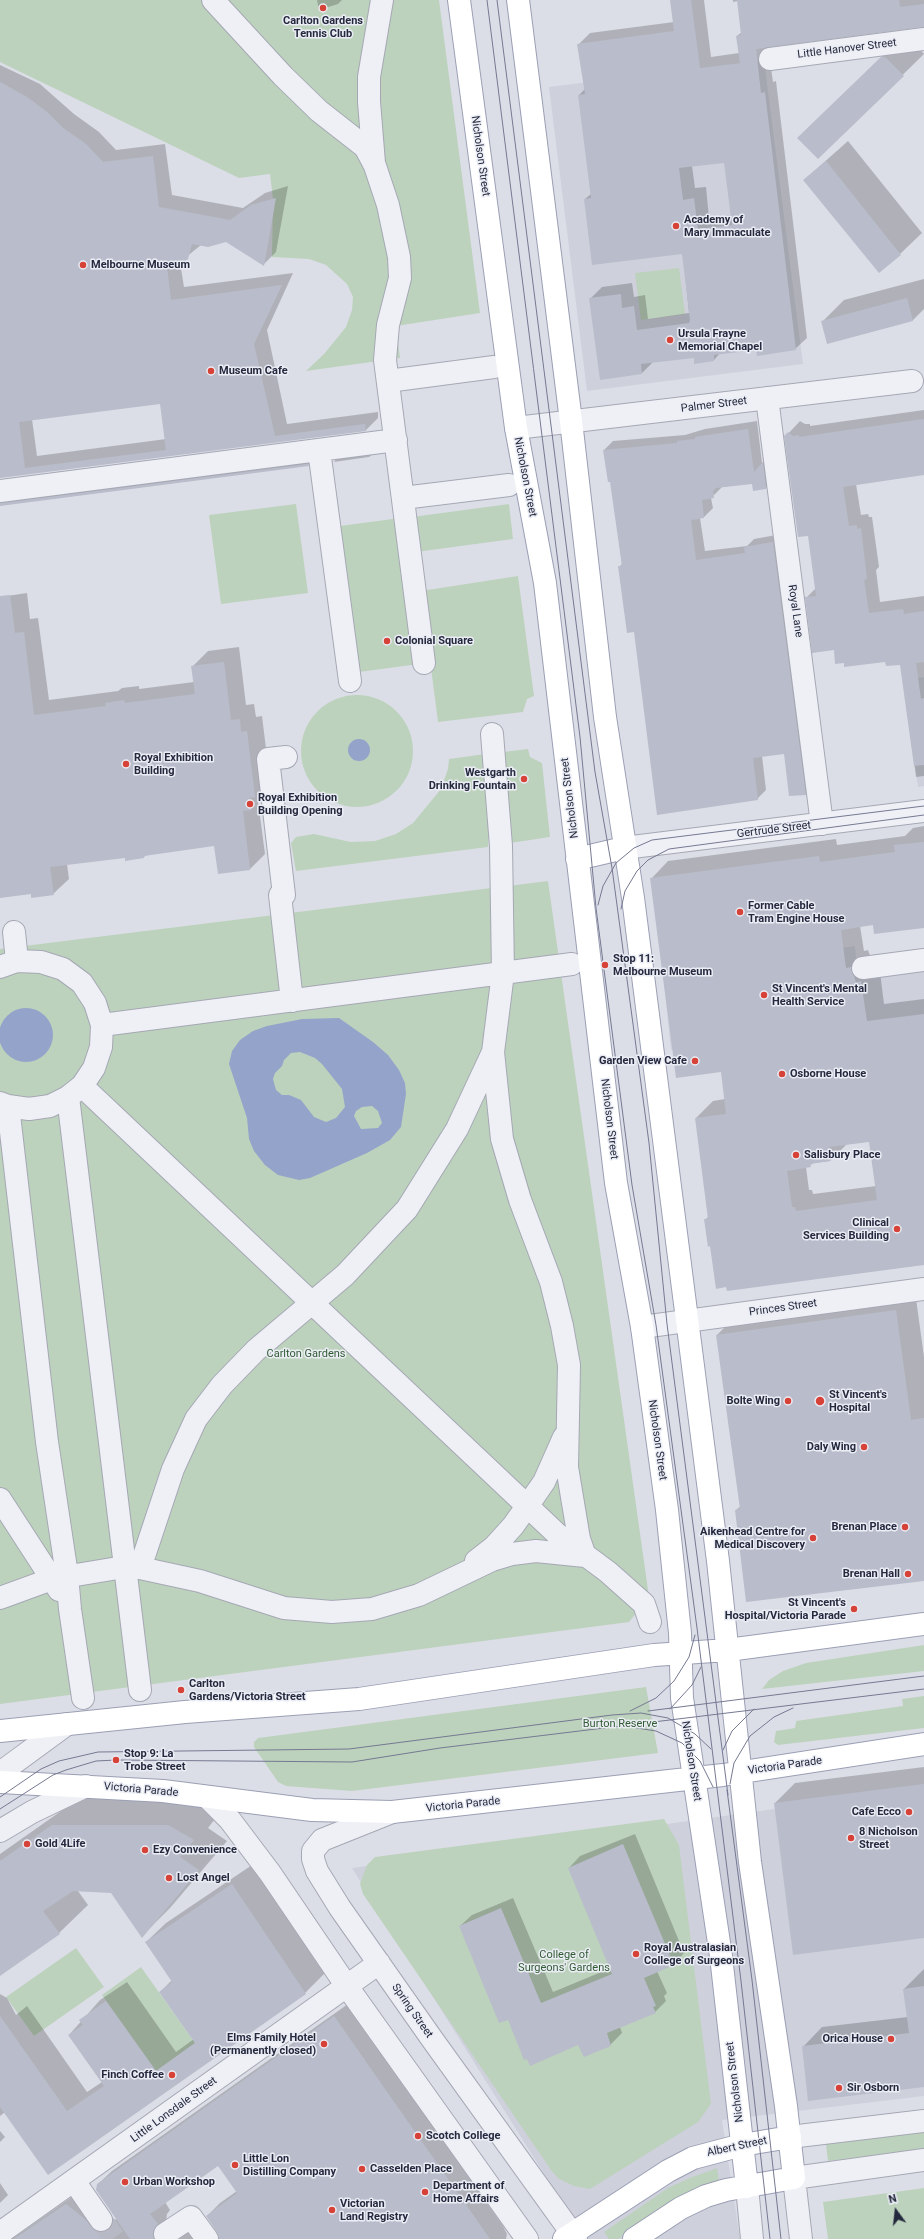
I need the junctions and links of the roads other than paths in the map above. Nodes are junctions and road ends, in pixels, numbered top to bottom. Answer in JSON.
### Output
{"nodes":[{"id":1,"x":213,"y":0,"type":"edge"},
{"id":2,"x":382,"y":0,"type":"edge"},
{"id":3,"x":458,"y":0,"type":"edge"},
{"id":4,"x":518,"y":0,"type":"edge"},
{"id":5,"x":924,"y":39,"type":"edge"},
{"id":6,"x":770,"y":59,"type":"dead end"},
{"id":7,"x":375,"y":166,"type":"junction"},
{"id":8,"x":494,"y":367,"type":"dead end"},
{"id":9,"x":388,"y":381,"type":"junction"},
{"id":10,"x":912,"y":381,"type":"dead end"},
{"id":11,"x":767,"y":398,"type":"junction"},
{"id":12,"x":571,"y":421,"type":"junction"},
{"id":13,"x":516,"y":428,"type":"junction"},
{"id":14,"x":396,"y":440,"type":"junction"},
{"id":15,"x":319,"y":450,"type":"junction"},
{"id":16,"x":509,"y":485,"type":"dead end"},
{"id":17,"x":0,"y":492,"type":"edge"},
{"id":18,"x":403,"y":498,"type":"junction"},
{"id":19,"x":424,"y":663,"type":"dead end"},
{"id":20,"x":350,"y":681,"type":"dead end"},
{"id":21,"x":492,"y":734,"type":"dead end"},
{"id":22,"x":286,"y":757,"type":"dead end"},
{"id":23,"x":924,"y":811,"type":"edge"},
{"id":24,"x":822,"y":824,"type":"junction"},
{"id":25,"x":624,"y":848,"type":"junction"},
{"id":26,"x":577,"y":859,"type":"junction"},
{"id":27,"x":14,"y":932,"type":"dead end"},
{"id":28,"x":924,"y":960,"type":"edge"},
{"id":29,"x":9,"y":964,"type":"edge"},
{"id":30,"x":572,"y":964,"type":"dead end"},
{"id":31,"x":862,"y":968,"type":"dead end"},
{"id":32,"x":503,"y":973,"type":"junction"},
{"id":33,"x":292,"y":1001,"type":"junction"},
{"id":34,"x":102,"y":1025,"type":"junction"},
{"id":35,"x":493,"y":1052,"type":"junction"},
{"id":36,"x":75,"y":1091,"type":"junction"},
{"id":37,"x":4,"y":1105,"type":"edge"},
{"id":38,"x":924,"y":1289,"type":"edge"},
{"id":39,"x":312,"y":1304,"type":"junction"},
{"id":40,"x":686,"y":1321,"type":"junction"},
{"id":41,"x":642,"y":1327,"type":"junction"},
{"id":42,"x":567,"y":1428,"type":"junction"},
{"id":43,"x":0,"y":1499,"type":"edge"},
{"id":44,"x":528,"y":1505,"type":"junction"},
{"id":45,"x":585,"y":1556,"type":"junction"},
{"id":46,"x":132,"y":1567,"type":"junction"},
{"id":47,"x":458,"y":1575,"type":"junction"},
{"id":48,"x":60,"y":1577,"type":"junction"},
{"id":49,"x":0,"y":1598,"type":"edge"},
{"id":50,"x":650,"y":1622,"type":"dead end"},
{"id":51,"x":924,"y":1624,"type":"edge"},
{"id":52,"x":728,"y":1650,"type":"junction"},
{"id":53,"x":680,"y":1652,"type":"junction"},
{"id":54,"x":140,"y":1690,"type":"dead end"},
{"id":55,"x":83,"y":1698,"type":"dead end"},
{"id":56,"x":67,"y":1724,"type":"junction"},
{"id":57,"x":0,"y":1731,"type":"edge"},
{"id":58,"x":924,"y":1744,"type":"edge"},
{"id":59,"x":741,"y":1773,"type":"junction"},
{"id":60,"x":0,"y":1774,"type":"edge"},
{"id":61,"x":693,"y":1778,"type":"junction"},
{"id":62,"x":0,"y":1782,"type":"edge"},
{"id":63,"x":86,"y":1786,"type":"junction"},
{"id":64,"x":207,"y":1797,"type":"junction"},
{"id":65,"x":392,"y":1812,"type":"junction"},
{"id":66,"x":0,"y":1830,"type":"edge"},
{"id":67,"x":379,"y":1963,"type":"junction"},
{"id":68,"x":346,"y":1985,"type":"junction"},
{"id":69,"x":924,"y":2121,"type":"edge"},
{"id":70,"x":790,"y":2137,"type":"junction"},
{"id":71,"x":742,"y":2145,"type":"junction"},
{"id":72,"x":924,"y":2160,"type":"edge"},
{"id":73,"x":794,"y":2178,"type":"junction"},
{"id":74,"x":74,"y":2181,"type":"junction"},
{"id":75,"x":747,"y":2187,"type":"junction"},
{"id":76,"x":101,"y":2220,"type":"tunnel mouth"},
{"id":77,"x":0,"y":2233,"type":"edge"},
{"id":78,"x":165,"y":2234,"type":"dead end"},
{"id":79,"x":571,"y":2237,"type":"edge"},
{"id":80,"x":207,"y":2239,"type":"edge"},
{"id":81,"x":527,"y":2239,"type":"edge"},
{"id":82,"x":634,"y":2239,"type":"edge"},
{"id":83,"x":752,"y":2239,"type":"edge"},
{"id":84,"x":801,"y":2239,"type":"edge"}],
"edges":[{"from":1,"to":7,"type":"street"},
{"from":2,"to":7,"type":"street"},
{"from":3,"to":13,"type":"main road","name":"Nicholson Street"},
{"from":4,"to":12,"type":"main road"},
{"from":5,"to":6,"type":"street","name":"Little Hanover Street"},
{"from":7,"to":9,"type":"street"},
{"from":8,"to":9,"type":"street"},
{"from":9,"to":14,"type":"street"},
{"from":10,"to":11,"type":"street","name":"Palmer Street"},
{"from":11,"to":12,"type":"street","name":"Palmer Street"},
{"from":11,"to":24,"type":"street","name":"Royal Lane"},
{"from":12,"to":13,"type":"street","name":"Palmer Street"},
{"from":12,"to":25,"type":"main road"},
{"from":13,"to":26,"type":"main road","name":"Nicholson Street"},
{"from":14,"to":15,"type":"street"},
{"from":14,"to":18,"type":"street"},
{"from":15,"to":17,"type":"street"},
{"from":15,"to":20,"type":"street"},
{"from":16,"to":18,"type":"street"},
{"from":18,"to":19,"type":"street"},
{"from":21,"to":32,"type":"street"},
{"from":22,"to":33,"type":"street"},
{"from":23,"to":24,"type":"street","name":"Gertrude Street"},
{"from":24,"to":25,"type":"street","name":"Gertrude Street"},
{"from":25,"to":26,"type":"main road"},
{"from":25,"to":40,"type":"main road"},
{"from":26,"to":41,"type":"main road","name":"Nicholson Street"},
{"from":27,"to":29,"type":"street"},
{"from":28,"to":31,"type":"street"},
{"from":29,"to":34,"type":"street"},
{"from":30,"to":32,"type":"street"},
{"from":32,"to":33,"type":"street"},
{"from":32,"to":35,"type":"street"},
{"from":33,"to":34,"type":"street"},
{"from":34,"to":36,"type":"street"},
{"from":35,"to":39,"type":"street"},
{"from":35,"to":42,"type":"street"},
{"from":36,"to":37,"type":"street"},
{"from":36,"to":39,"type":"street"},
{"from":36,"to":46,"type":"street"},
{"from":37,"to":48,"type":"street"},
{"from":38,"to":40,"type":"street","name":"Princes Street"},
{"from":39,"to":44,"type":"street"},
{"from":39,"to":46,"type":"street"},
{"from":40,"to":41,"type":"street","name":"Princes Street"},
{"from":40,"to":52,"type":"main road"},
{"from":41,"to":53,"type":"main road","name":"Nicholson Street"},
{"from":42,"to":44,"type":"street"},
{"from":42,"to":45,"type":"street"},
{"from":43,"to":48,"type":"street"},
{"from":44,"to":45,"type":"street"},
{"from":44,"to":47,"type":"street"},
{"from":45,"to":47,"type":"street"},
{"from":45,"to":50,"type":"street"},
{"from":46,"to":47,"type":"street"},
{"from":46,"to":48,"type":"street"},
{"from":46,"to":54,"type":"street"},
{"from":48,"to":49,"type":"street"},
{"from":48,"to":55,"type":"street"},
{"from":51,"to":52,"type":"main road"},
{"from":52,"to":53,"type":"main road"},
{"from":52,"to":59,"type":"main road"},
{"from":53,"to":56,"type":"main road"},
{"from":53,"to":61,"type":"main road","name":"Nicholson Street"},
{"from":56,"to":57,"type":"main road"},
{"from":56,"to":60,"type":"street"},
{"from":58,"to":59,"type":"main road","name":"Victoria Parade"},
{"from":59,"to":61,"type":"main road","name":"Victoria Parade"},
{"from":59,"to":70,"type":"main road"},
{"from":61,"to":65,"type":"main road","name":"Victoria Parade"},
{"from":61,"to":71,"type":"main road","name":"Nicholson Street"},
{"from":62,"to":63,"type":"main road","name":"Victoria Parade"},
{"from":63,"to":64,"type":"main road","name":"Victoria Parade"},
{"from":63,"to":66,"type":"street"},
{"from":64,"to":65,"type":"main road","name":"Victoria Parade"},
{"from":64,"to":68,"type":"street"},
{"from":65,"to":67,"type":"street","name":"Spring Street"},
{"from":67,"to":68,"type":"street","name":"Little Lonsdale Street"},
{"from":67,"to":79,"type":"street","name":"Spring Street"},
{"from":68,"to":74,"type":"street","name":"Little Lonsdale Street"},
{"from":68,"to":81,"type":"street"},
{"from":69,"to":70,"type":"street","name":"Albert Street"},
{"from":70,"to":71,"type":"main road","name":"Albert Street"},
{"from":70,"to":73,"type":"main road"},
{"from":71,"to":75,"type":"main road","name":"Nicholson Street"},
{"from":71,"to":79,"type":"main road","name":"Albert Street"},
{"from":72,"to":73,"type":"street"},
{"from":73,"to":75,"type":"main road"},
{"from":73,"to":84,"type":"street"},
{"from":74,"to":76,"type":"street"},
{"from":74,"to":77,"type":"street","name":"Little Lonsdale Street"},
{"from":75,"to":82,"type":"main road"},
{"from":75,"to":83,"type":"street","name":"Nicholson Street"},
{"from":78,"to":80,"type":"street"}]}
